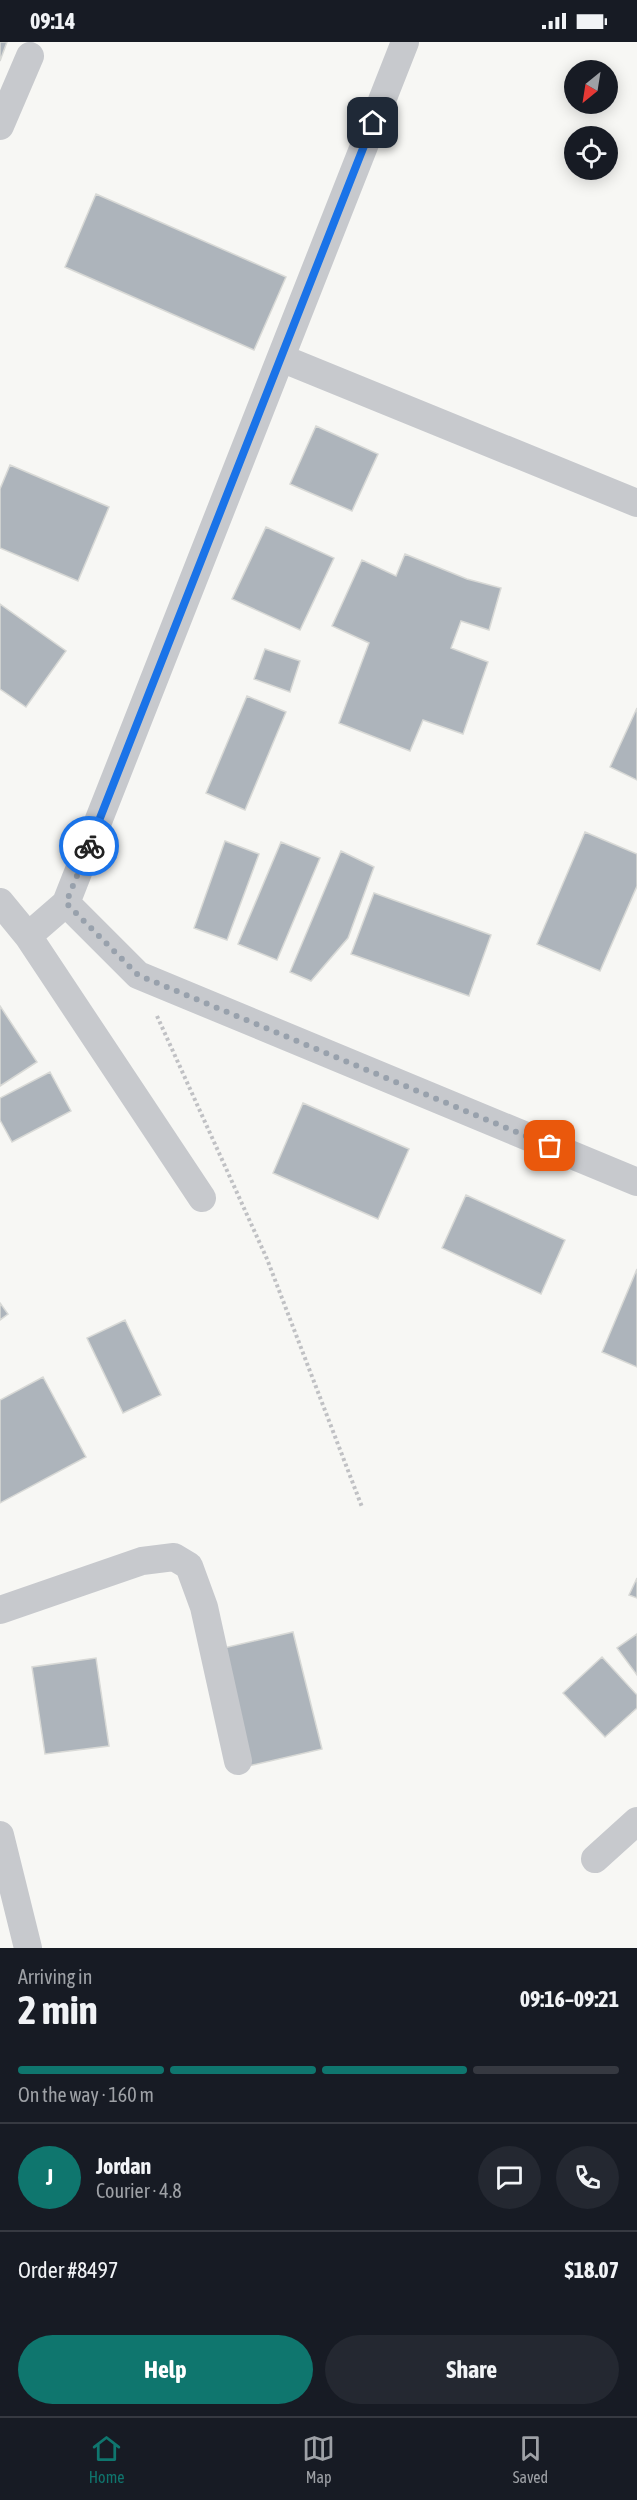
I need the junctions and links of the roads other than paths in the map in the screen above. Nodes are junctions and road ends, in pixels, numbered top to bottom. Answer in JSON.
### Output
{"nodes":[{"id":1,"x":405,"y":42,"type":"edge"},
{"id":2,"x":30,"y":56,"type":"dead end"},
{"id":3,"x":0,"y":126,"type":"edge"},
{"id":4,"x":281,"y":358,"type":"junction"},
{"id":5,"x":637,"y":502,"type":"edge"},
{"id":6,"x":0,"y":902,"type":"edge"},
{"id":7,"x":66,"y":903,"type":"junction"},
{"id":8,"x":28,"y":936,"type":"junction"},
{"id":9,"x":637,"y":1182,"type":"edge"},
{"id":10,"x":202,"y":1198,"type":"dead end"},
{"id":11,"x":0,"y":1610,"type":"edge"},
{"id":12,"x":238,"y":1761,"type":"dead end"},
{"id":13,"x":637,"y":1821,"type":"edge"},
{"id":14,"x":0,"y":1835,"type":"edge"},
{"id":15,"x":595,"y":1859,"type":"dead end"},
{"id":16,"x":28,"y":1948,"type":"edge"}],
"edges":[{"from":1,"to":4,"type":"street"},
{"from":2,"to":3,"type":"street"},
{"from":4,"to":5,"type":"street"},
{"from":4,"to":7,"type":"street"},
{"from":6,"to":8,"type":"street"},
{"from":7,"to":8,"type":"street"},
{"from":7,"to":9,"type":"street"},
{"from":8,"to":10,"type":"street"},
{"from":11,"to":12,"type":"street"},
{"from":13,"to":15,"type":"street"},
{"from":14,"to":16,"type":"street"}]}
